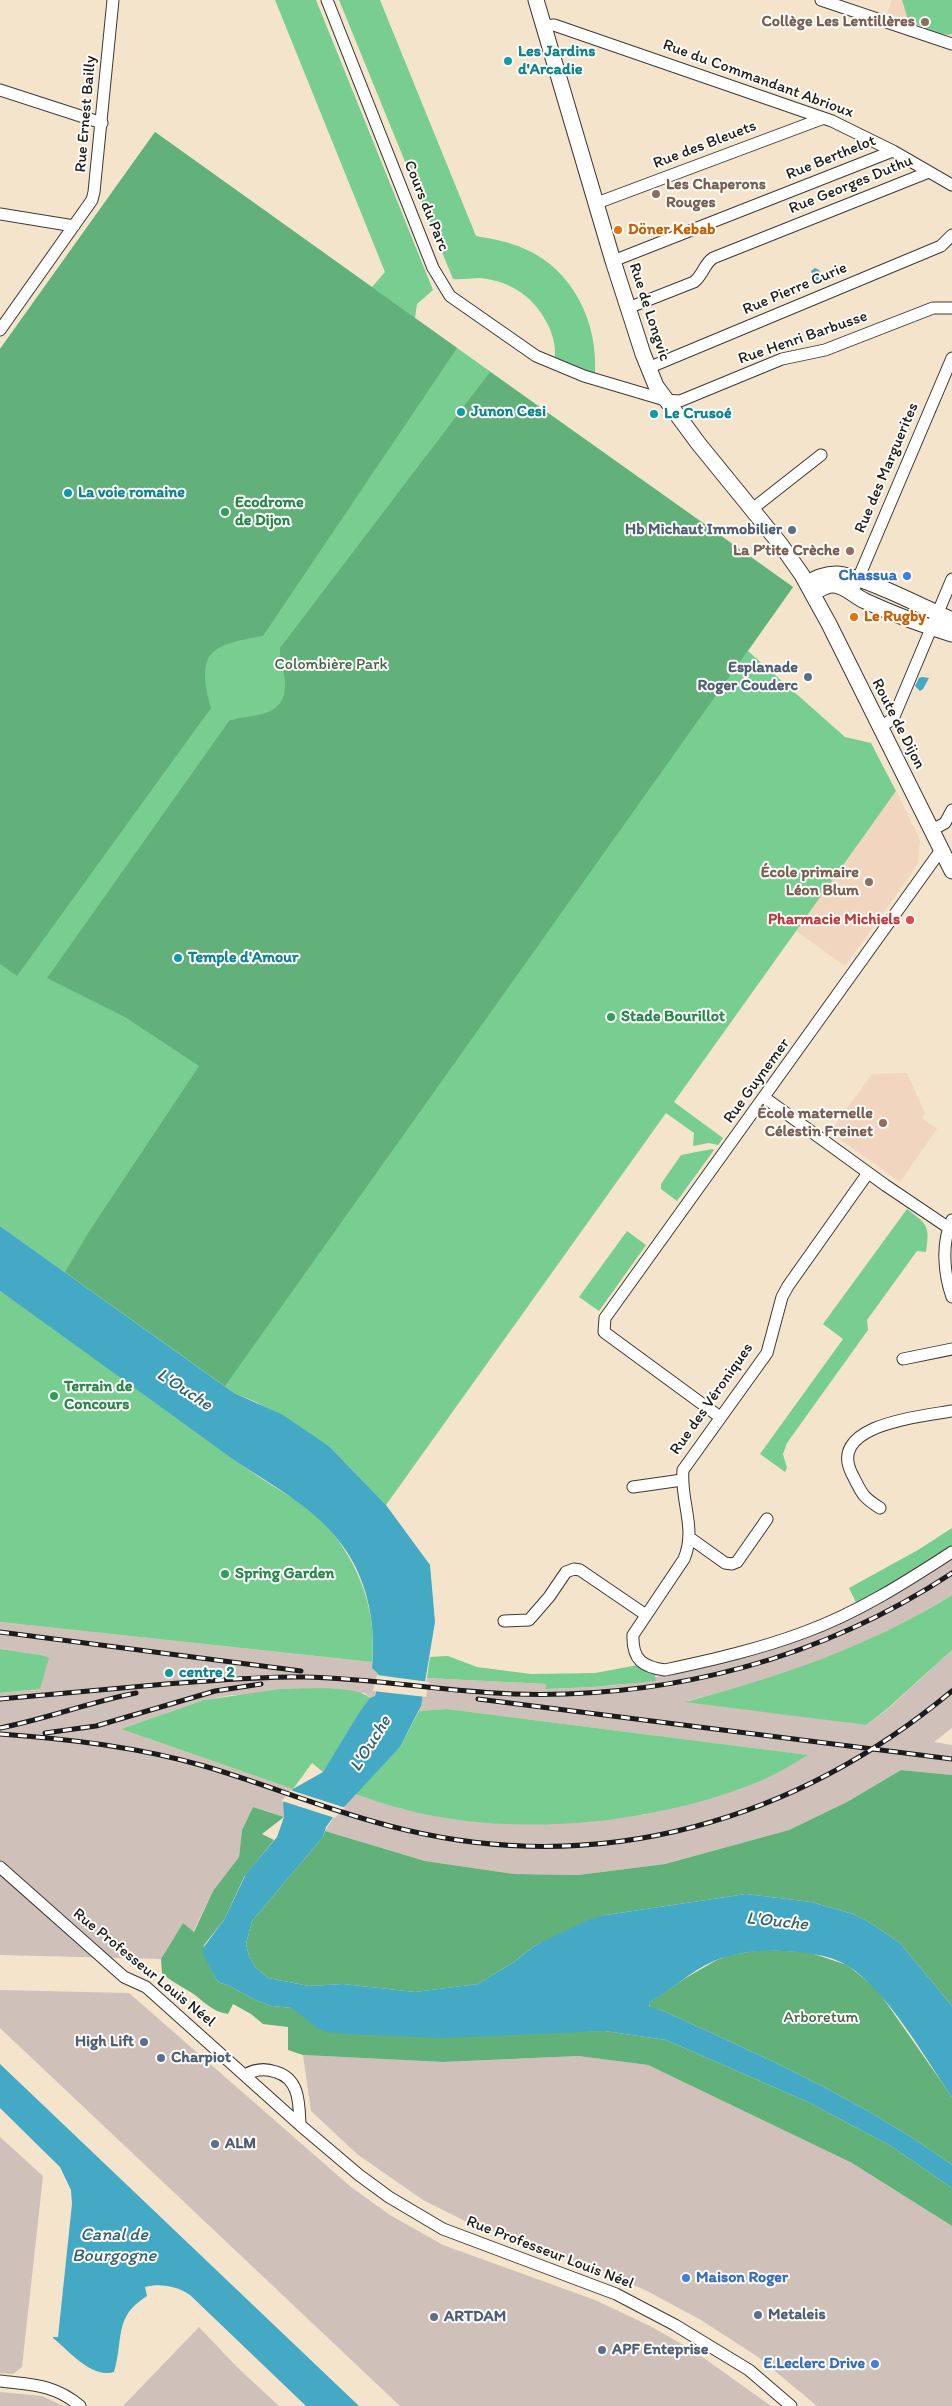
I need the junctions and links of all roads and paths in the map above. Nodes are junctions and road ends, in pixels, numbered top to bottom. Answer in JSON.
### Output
{"nodes":[{"id":1,"x":113,"y":0,"type":"edge"},
{"id":2,"x":327,"y":0,"type":"edge"},
{"id":3,"x":536,"y":0,"type":"edge"},
{"id":4,"x":820,"y":0,"type":"edge"},
{"id":5,"x":544,"y":26,"type":"junction"},
{"id":6,"x":952,"y":44,"type":"edge"},
{"id":7,"x":0,"y":90,"type":"edge"},
{"id":8,"x":824,"y":118,"type":"junction"},
{"id":9,"x":102,"y":123,"type":"junction"},
{"id":10,"x":893,"y":151,"type":"junction"},
{"id":11,"x":929,"y":172,"type":"junction"},
{"id":12,"x":952,"y":186,"type":"edge"},
{"id":13,"x":597,"y":203,"type":"junction"},
{"id":14,"x":0,"y":214,"type":"edge"},
{"id":15,"x":74,"y":226,"type":"junction"},
{"id":16,"x":952,"y":235,"type":"edge"},
{"id":17,"x":614,"y":261,"type":"junction"},
{"id":18,"x":628,"y":308,"type":"junction"},
{"id":19,"x":952,"y":308,"type":"edge"},
{"id":20,"x":0,"y":330,"type":"edge"},
{"id":21,"x":952,"y":358,"type":"edge"},
{"id":22,"x":648,"y":368,"type":"junction"},
{"id":23,"x":665,"y":400,"type":"junction"},
{"id":24,"x":821,"y":454,"type":"dead end"},
{"id":25,"x":751,"y":510,"type":"junction"},
{"id":26,"x":952,"y":579,"type":"edge"},
{"id":27,"x":855,"y":586,"type":"junction"},
{"id":28,"x":810,"y":588,"type":"junction"},
{"id":29,"x":938,"y":614,"type":"junction"},
{"id":30,"x":952,"y":620,"type":"edge"},
{"id":31,"x":931,"y":628,"type":"junction"},
{"id":32,"x":952,"y":634,"type":"edge"},
{"id":33,"x":880,"y":727,"type":"junction"},
{"id":34,"x":952,"y":810,"type":"edge"},
{"id":35,"x":932,"y":830,"type":"junction"},
{"id":36,"x":941,"y":850,"type":"junction"},
{"id":37,"x":952,"y":871,"type":"edge"},
{"id":38,"x":765,"y":1098,"type":"junction"},
{"id":39,"x":868,"y":1173,"type":"junction"},
{"id":40,"x":950,"y":1224,"type":"edge"},
{"id":41,"x":952,"y":1297,"type":"edge"},
{"id":42,"x":952,"y":1349,"type":"edge"},
{"id":43,"x":903,"y":1359,"type":"dead end"},
{"id":44,"x":952,"y":1411,"type":"edge"},
{"id":45,"x":720,"y":1417,"type":"junction"},
{"id":46,"x":682,"y":1480,"type":"junction"},
{"id":47,"x":633,"y":1487,"type":"dead end"},
{"id":48,"x":880,"y":1508,"type":"dead end"},
{"id":49,"x":767,"y":1519,"type":"dead end"},
{"id":50,"x":690,"y":1538,"type":"junction"},
{"id":51,"x":952,"y":1552,"type":"edge"},
{"id":52,"x":646,"y":1615,"type":"junction"},
{"id":53,"x":504,"y":1621,"type":"dead end"},
{"id":54,"x":0,"y":1867,"type":"edge"},
{"id":55,"x":245,"y":2075,"type":"junction"},
{"id":56,"x":300,"y":2125,"type":"junction"},
{"id":57,"x":0,"y":2381,"type":"edge"},
{"id":58,"x":80,"y":2406,"type":"edge"},
{"id":59,"x":791,"y":2406,"type":"edge"}],
"edges":[{"from":1,"to":9,"type":"street","name":"Rue Ernest Bailly"},
{"from":2,"to":23,"type":"street","name":"Cours du Parc"},
{"from":3,"to":5,"type":"main road","name":"Rue de Longvic"},
{"from":4,"to":6,"type":"street"},
{"from":5,"to":8,"type":"street","name":"Rue du Commandant Abrioux"},
{"from":5,"to":13,"type":"main road","name":"Rue de Longvic"},
{"from":7,"to":9,"type":"street"},
{"from":8,"to":10,"type":"street","name":"Rue du Commandant Abrioux"},
{"from":8,"to":13,"type":"street","name":"Rue des Bleuets"},
{"from":9,"to":15,"type":"street","name":"Rue Ernest Bailly"},
{"from":10,"to":11,"type":"street","name":"Rue du Commandant Abrioux"},
{"from":10,"to":17,"type":"street","name":"Rue Berthelot"},
{"from":11,"to":12,"type":"street","name":"Rue du Commandant Abrioux"},
{"from":11,"to":18,"type":"street","name":"Rue Georges Duthu"},
{"from":13,"to":17,"type":"main road","name":"Rue de Longvic"},
{"from":14,"to":15,"type":"street"},
{"from":15,"to":20,"type":"street","name":"Rue Ernest Bailly"},
{"from":16,"to":22,"type":"street","name":"Rue Pierre Curie"},
{"from":17,"to":18,"type":"main road","name":"Rue de Longvic"},
{"from":18,"to":22,"type":"main road","name":"Rue de Longvic"},
{"from":19,"to":23,"type":"street","name":"Rue Henri Barbusse"},
{"from":21,"to":27,"type":"street","name":"Rue des Marguerites"},
{"from":22,"to":23,"type":"main road","name":"Rue de Longvic"},
{"from":23,"to":25,"type":"main road","name":"Rue de Longvic"},
{"from":24,"to":25,"type":"street"},
{"from":25,"to":28,"type":"main road","name":"Rue de Longvic"},
{"from":26,"to":29,"type":"street"},
{"from":27,"to":28,"type":"main road"},
{"from":27,"to":29,"type":"main road"},
{"from":27,"to":31,"type":"main road"},
{"from":28,"to":33,"type":"main road","name":"Route de Dijon"},
{"from":29,"to":30,"type":"main road"},
{"from":29,"to":31,"type":"street"},
{"from":31,"to":32,"type":"main road"},
{"from":31,"to":33,"type":"street"},
{"from":33,"to":35,"type":"main road","name":"Route de Dijon"},
{"from":34,"to":35,"type":"street"},
{"from":35,"to":36,"type":"main road","name":"Route de Dijon"},
{"from":36,"to":37,"type":"main road","name":"Route de Dijon"},
{"from":36,"to":38,"type":"street","name":"Rue Guynemer"},
{"from":38,"to":39,"type":"street"},
{"from":38,"to":45,"type":"street","name":"Rue Guynemer"},
{"from":39,"to":40,"type":"street"},
{"from":39,"to":45,"type":"street","name":"Rue des Véroniques"},
{"from":40,"to":41,"type":"street"},
{"from":42,"to":43,"type":"street"},
{"from":44,"to":48,"type":"street"},
{"from":45,"to":46,"type":"street","name":"Rue des Véroniques"},
{"from":46,"to":47,"type":"street"},
{"from":46,"to":50,"type":"street","name":"Rue des Véroniques"},
{"from":49,"to":50,"type":"street"},
{"from":50,"to":52,"type":"street","name":"Rue des Véroniques"},
{"from":51,"to":52,"type":"street","name":"Rue des Véroniques"},
{"from":52,"to":53,"type":"street"},
{"from":54,"to":55,"type":"street","name":"Rue Professeur Louis Néel"},
{"from":55,"to":56,"type":"street","name":"Rue Professeur Louis Néel"},
{"from":55,"to":56,"type":"street"},
{"from":56,"to":59,"type":"street","name":"Rue Professeur Louis Néel"},
{"from":57,"to":58,"type":"street"}]}
